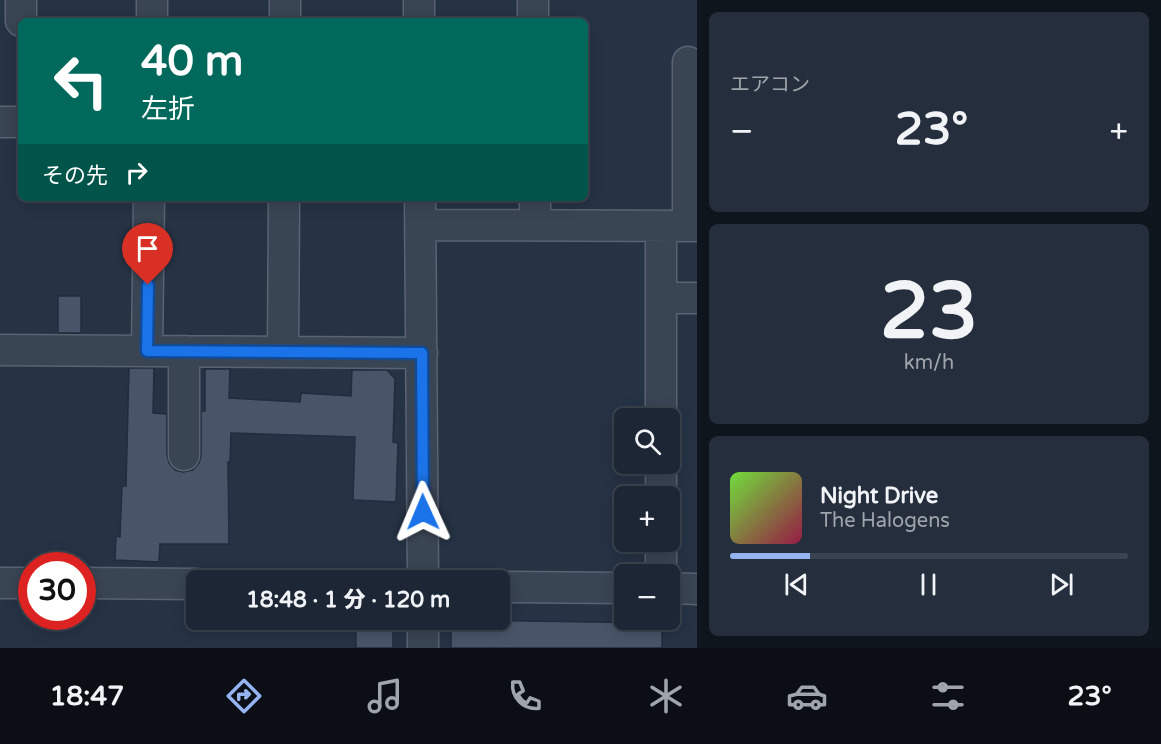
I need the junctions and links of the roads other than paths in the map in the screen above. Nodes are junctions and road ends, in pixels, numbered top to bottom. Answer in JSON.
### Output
{"nodes":[{"id":1,"x":21,"y":0,"type":"edge"},
{"id":2,"x":152,"y":0,"type":"edge"},
{"id":3,"x":285,"y":0,"type":"edge"},
{"id":4,"x":419,"y":0,"type":"edge"},
{"id":5,"x":532,"y":0,"type":"edge"},
{"id":6,"x":21,"y":18,"type":"edge"},
{"id":7,"x":152,"y":18,"type":"edge"},
{"id":8,"x":285,"y":18,"type":"edge"},
{"id":9,"x":419,"y":18,"type":"edge"},
{"id":10,"x":533,"y":18,"type":"edge"},
{"id":11,"x":688,"y":62,"type":"dead end"},
{"id":12,"x":0,"y":122,"type":"edge"},
{"id":13,"x":18,"y":122,"type":"edge"},
{"id":14,"x":149,"y":201,"type":"edge"},
{"id":15,"x":284,"y":201,"type":"edge"},
{"id":16,"x":420,"y":212,"type":"edge"},
{"id":17,"x":535,"y":212,"type":"edge"},
{"id":18,"x":682,"y":226,"type":"edge"},
{"id":19,"x":661,"y":298,"type":"junction"},
{"id":20,"x":697,"y":298,"type":"edge"},
{"id":21,"x":0,"y":350,"type":"edge"},
{"id":22,"x":147,"y":351,"type":"junction"},
{"id":23,"x":184,"y":351,"type":"junction"},
{"id":24,"x":283,"y":352,"type":"junction"},
{"id":25,"x":422,"y":353,"type":"junction"},
{"id":26,"x":661,"y":408,"type":"edge"},
{"id":27,"x":184,"y":454,"type":"dead end"},
{"id":28,"x":423,"y":570,"type":"edge"},
{"id":29,"x":0,"y":583,"type":"edge"},
{"id":30,"x":18,"y":583,"type":"edge"},
{"id":31,"x":96,"y":583,"type":"edge"},
{"id":32,"x":186,"y":584,"type":"edge"},
{"id":33,"x":510,"y":587,"type":"edge"},
{"id":34,"x":614,"y":588,"type":"edge"},
{"id":35,"x":680,"y":588,"type":"edge"},
{"id":36,"x":697,"y":589,"type":"edge"},
{"id":37,"x":423,"y":630,"type":"edge"},
{"id":38,"x":423,"y":648,"type":"edge"}],
"edges":[{"from":1,"to":6,"type":"street"},
{"from":2,"to":7,"type":"street"},
{"from":3,"to":8,"type":"street"},
{"from":4,"to":9,"type":"street"},
{"from":5,"to":10,"type":"street"},
{"from":11,"to":18,"type":"street"},
{"from":12,"to":13,"type":"street"},
{"from":14,"to":22,"type":"street"},
{"from":15,"to":24,"type":"street"},
{"from":16,"to":17,"type":"street"},
{"from":16,"to":25,"type":"street"},
{"from":17,"to":18,"type":"street"},
{"from":18,"to":19,"type":"street"},
{"from":19,"to":20,"type":"street"},
{"from":19,"to":26,"type":"street"},
{"from":21,"to":22,"type":"street"},
{"from":22,"to":23,"type":"street"},
{"from":23,"to":24,"type":"street"},
{"from":23,"to":27,"type":"street"},
{"from":24,"to":25,"type":"street"},
{"from":25,"to":28,"type":"street"},
{"from":29,"to":30,"type":"street"},
{"from":31,"to":32,"type":"street"},
{"from":33,"to":34,"type":"street"},
{"from":35,"to":36,"type":"street"},
{"from":37,"to":38,"type":"street"}]}
